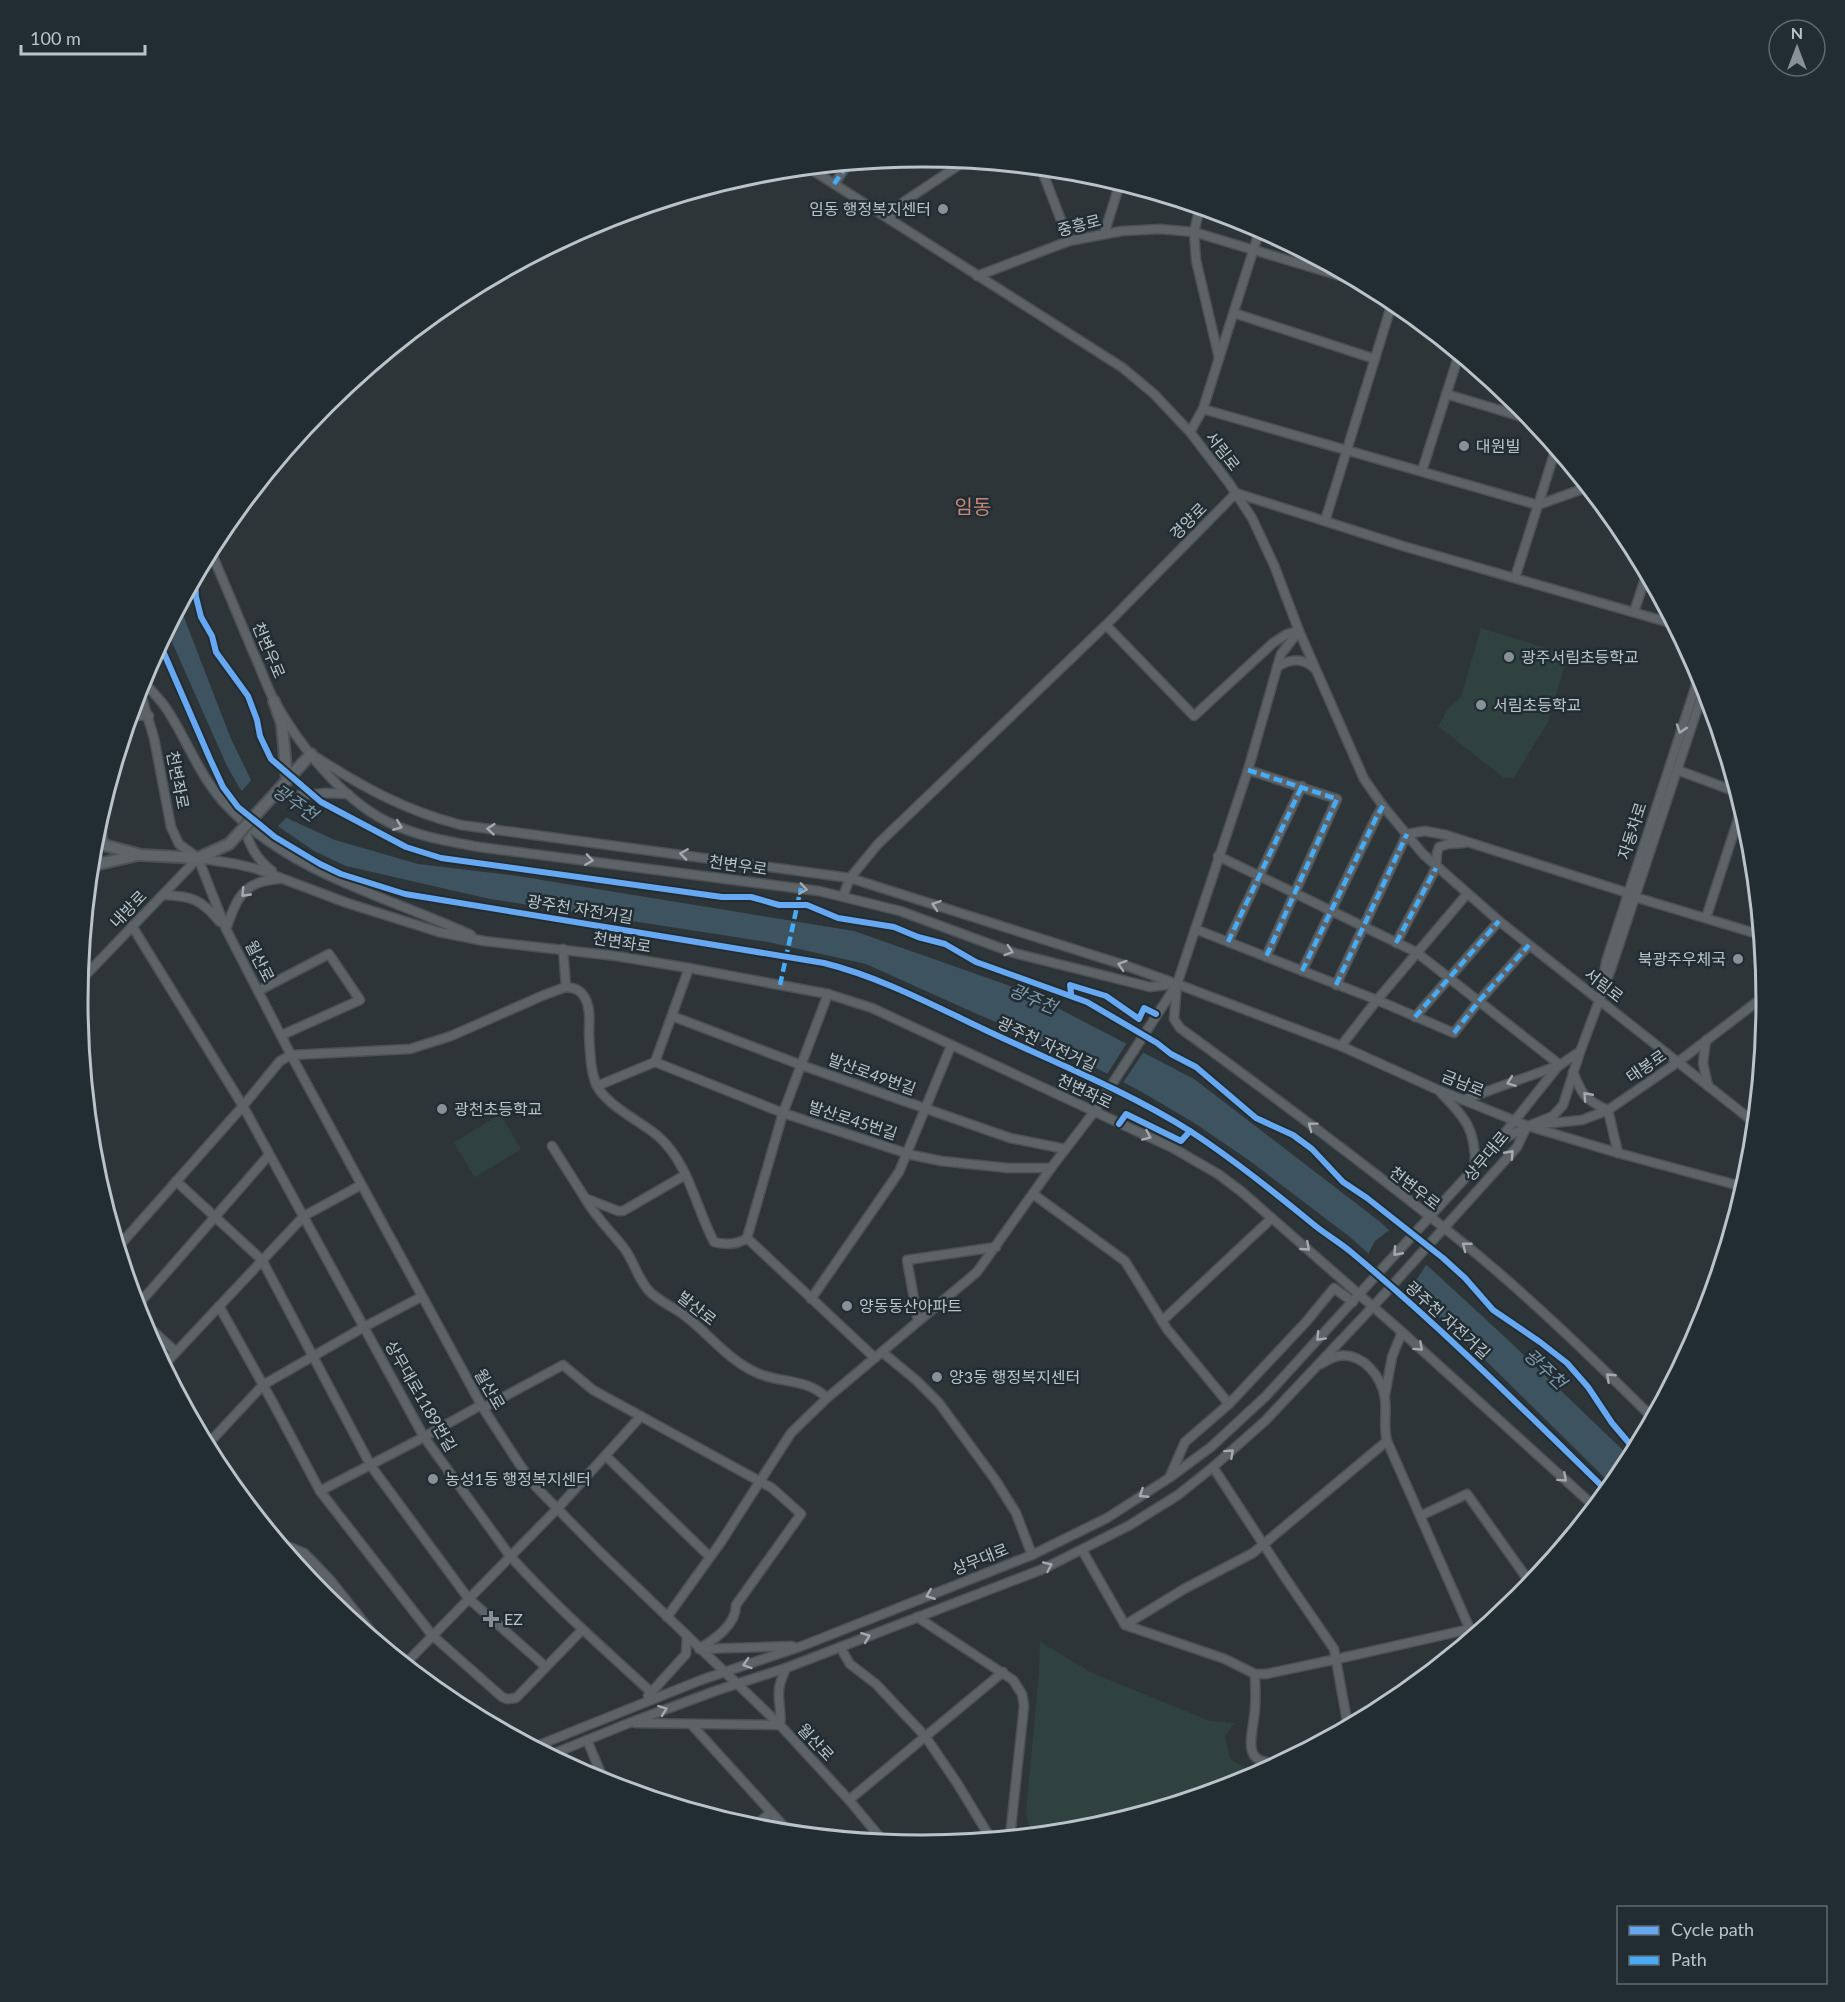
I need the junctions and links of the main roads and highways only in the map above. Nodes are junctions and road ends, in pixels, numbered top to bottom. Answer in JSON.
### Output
{"nodes":[{"id":1,"x":274,"y":701,"type":"road end"},
{"id":2,"x":311,"y":754,"type":"road end"},
{"id":3,"x":287,"y":780,"type":"junction"},
{"id":4,"x":104,"y":845,"type":"edge"},
{"id":5,"x":141,"y":855,"type":"junction"},
{"id":6,"x":101,"y":864,"type":"edge"}],
"edges":[{"from":1,"to":3,"type":"main road"},
{"from":2,"to":3,"type":"main road"},
{"from":3,"to":5,"type":"main road","bridge":true},
{"from":4,"to":5,"type":"main road"},
{"from":5,"to":6,"type":"main road"}]}
